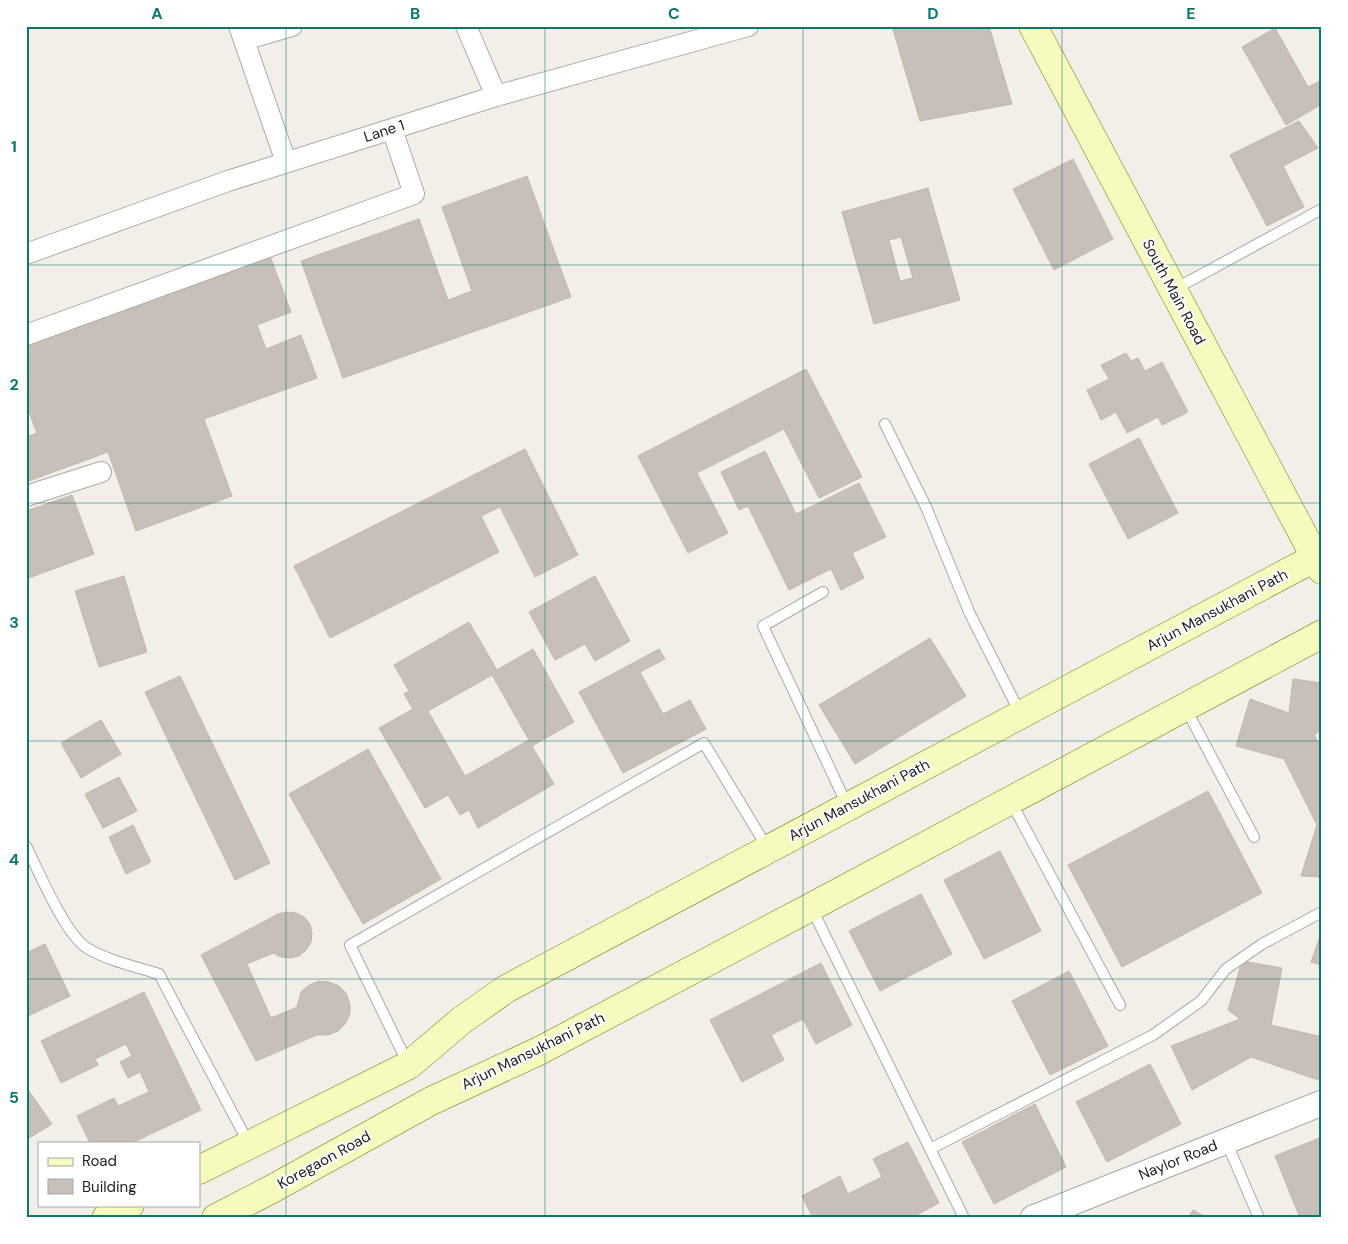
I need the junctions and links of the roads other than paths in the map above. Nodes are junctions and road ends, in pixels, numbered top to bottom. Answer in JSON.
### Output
{"nodes":[{"id":1,"x":292,"y":26,"type":"edge"},
{"id":2,"x":466,"y":26,"type":"edge"},
{"id":3,"x":748,"y":26,"type":"edge"},
{"id":4,"x":1033,"y":26,"type":"edge"},
{"id":5,"x":242,"y":33,"type":"edge"},
{"id":6,"x":496,"y":96,"type":"junction"},
{"id":7,"x":392,"y":129,"type":"junction"},
{"id":8,"x":286,"y":162,"type":"junction"},
{"id":9,"x":1322,"y":209,"type":"edge"},
{"id":10,"x":26,"y":254,"type":"edge"},
{"id":11,"x":1173,"y":290,"type":"junction"},
{"id":12,"x":26,"y":335,"type":"edge"},
{"id":13,"x":885,"y":424,"type":"dead end"},
{"id":14,"x":101,"y":472,"type":"dead end"},
{"id":15,"x":26,"y":496,"type":"edge"},
{"id":16,"x":1320,"y":560,"type":"edge"},
{"id":17,"x":822,"y":592,"type":"dead end"},
{"id":18,"x":1322,"y":634,"type":"edge"},
{"id":19,"x":1186,"y":708,"type":"junction"},
{"id":20,"x":1020,"y":714,"type":"junction"},
{"id":21,"x":1011,"y":802,"type":"junction"},
{"id":22,"x":848,"y":806,"type":"junction"},
{"id":23,"x":1254,"y":836,"type":"dead end"},
{"id":24,"x":26,"y":846,"type":"edge"},
{"id":25,"x":768,"y":849,"type":"junction"},
{"id":26,"x":811,"y":907,"type":"junction"},
{"id":27,"x":1322,"y":912,"type":"edge"},
{"id":28,"x":1120,"y":1005,"type":"dead end"},
{"id":29,"x":409,"y":1065,"type":"junction"},
{"id":30,"x":431,"y":1101,"type":"joint"},
{"id":31,"x":1322,"y":1103,"type":"edge"},
{"id":32,"x":1226,"y":1141,"type":"junction"},
{"id":33,"x":249,"y":1144,"type":"junction"},
{"id":34,"x":930,"y":1149,"type":"junction"},
{"id":35,"x":200,"y":1169,"type":"edge"},
{"id":36,"x":128,"y":1206,"type":"edge"},
{"id":37,"x":1066,"y":1212,"type":"edge"},
{"id":38,"x":106,"y":1218,"type":"edge"},
{"id":39,"x":216,"y":1218,"type":"edge"},
{"id":40,"x":964,"y":1218,"type":"edge"},
{"id":41,"x":1033,"y":1218,"type":"edge"},
{"id":42,"x":1259,"y":1218,"type":"edge"}],
"edges":[{"from":1,"to":5,"type":"street"},
{"from":2,"to":6,"type":"street"},
{"from":3,"to":6,"type":"street","name":"Lane 1"},
{"from":4,"to":11,"type":"main road","name":"South Main Road"},
{"from":5,"to":8,"type":"street"},
{"from":6,"to":7,"type":"street","name":"Lane 1"},
{"from":7,"to":8,"type":"street","name":"Lane 1"},
{"from":7,"to":12,"type":"street"},
{"from":8,"to":10,"type":"street","name":"Lane 1"},
{"from":9,"to":11,"type":"lane"},
{"from":11,"to":16,"type":"main road","name":"South Main Road"},
{"from":13,"to":20,"type":"lane"},
{"from":14,"to":15,"type":"street"},
{"from":16,"to":20,"type":"main road","name":"Arjun Mansukhani Path"},
{"from":17,"to":22,"type":"lane"},
{"from":18,"to":19,"type":"main road","name":"Arjun Mansukhani Path"},
{"from":19,"to":21,"type":"main road","name":"Arjun Mansukhani Path"},
{"from":19,"to":23,"type":"lane"},
{"from":20,"to":22,"type":"main road","name":"Arjun Mansukhani Path"},
{"from":21,"to":26,"type":"main road","name":"Arjun Mansukhani Path"},
{"from":21,"to":28,"type":"lane"},
{"from":22,"to":25,"type":"main road","name":"Arjun Mansukhani Path"},
{"from":24,"to":33,"type":"lane"},
{"from":25,"to":29,"type":"main road","name":"Arjun Mansukhani Path"},
{"from":25,"to":29,"type":"lane"},
{"from":26,"to":30,"type":"main road","name":"Arjun Mansukhani Path"},
{"from":26,"to":34,"type":"lane"},
{"from":27,"to":34,"type":"lane"},
{"from":29,"to":33,"type":"main road"},
{"from":30,"to":39,"type":"main road","name":"Koregaon Road"},
{"from":31,"to":32,"type":"street","name":"Naylor Road"},
{"from":32,"to":37,"type":"street","name":"Naylor Road"},
{"from":32,"to":42,"type":"lane"},
{"from":33,"to":35,"type":"main road"},
{"from":34,"to":40,"type":"lane"},
{"from":36,"to":38,"type":"main road"},
{"from":37,"to":41,"type":"street","name":"Naylor Road"}]}
